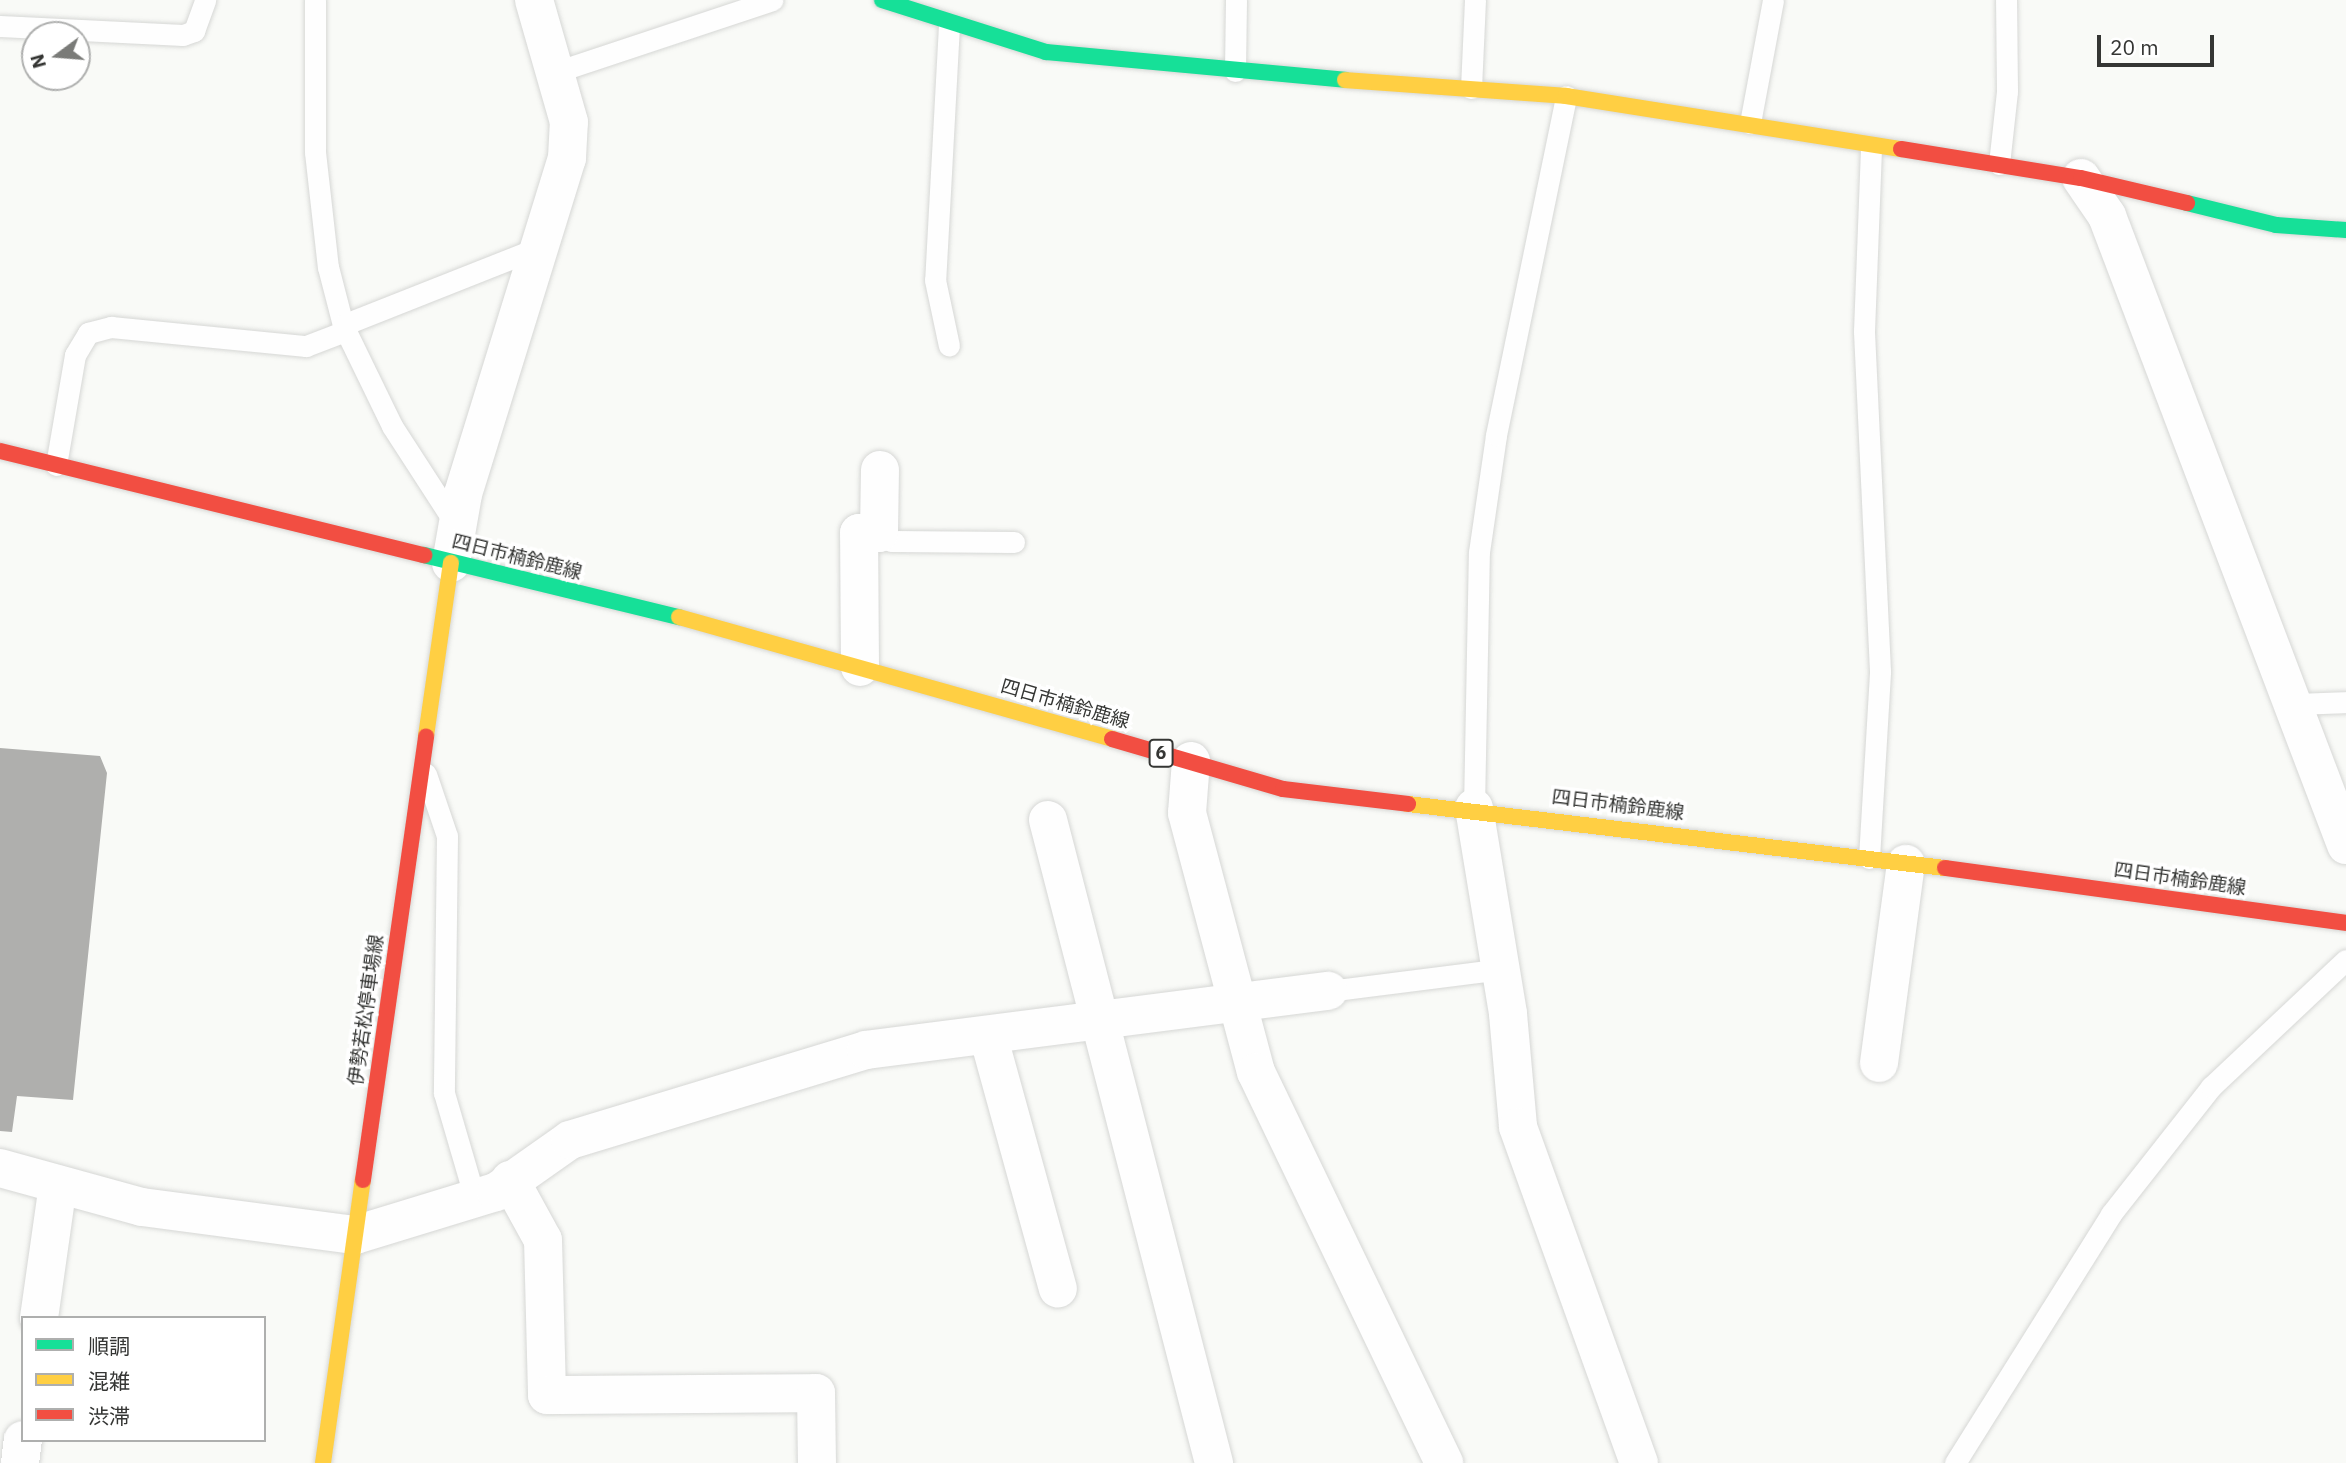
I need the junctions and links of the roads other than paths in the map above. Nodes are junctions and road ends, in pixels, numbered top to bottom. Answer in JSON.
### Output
{"nodes":[{"id":1,"x":205,"y":0,"type":"edge"},
{"id":2,"x":315,"y":0,"type":"edge"},
{"id":3,"x":534,"y":0,"type":"edge"},
{"id":4,"x":772,"y":0,"type":"edge"},
{"id":5,"x":882,"y":0,"type":"edge"},
{"id":6,"x":963,"y":0,"type":"edge"},
{"id":7,"x":1236,"y":0,"type":"edge"},
{"id":8,"x":1475,"y":0,"type":"edge"},
{"id":9,"x":1773,"y":0,"type":"edge"},
{"id":10,"x":2006,"y":0,"type":"edge"},
{"id":11,"x":0,"y":26,"type":"edge"},
{"id":12,"x":954,"y":27,"type":"junction"},
{"id":13,"x":1235,"y":71,"type":"junction"},
{"id":14,"x":556,"y":72,"type":"junction"},
{"id":15,"x":1471,"y":88,"type":"junction"},
{"id":16,"x":1566,"y":96,"type":"junction"},
{"id":17,"x":1749,"y":123,"type":"junction"},
{"id":18,"x":1871,"y":147,"type":"junction"},
{"id":19,"x":1999,"y":164,"type":"junction"},
{"id":20,"x":2081,"y":178,"type":"junction"},
{"id":21,"x":2346,"y":230,"type":"edge"},
{"id":22,"x":544,"y":246,"type":"junction"},
{"id":23,"x":344,"y":328,"type":"junction"},
{"id":24,"x":949,"y":346,"type":"dead end"},
{"id":25,"x":0,"y":451,"type":"edge"},
{"id":26,"x":56,"y":465,"type":"junction"},
{"id":27,"x":880,"y":470,"type":"dead end"},
{"id":28,"x":879,"y":533,"type":"junction"},
{"id":29,"x":1014,"y":542,"type":"dead end"},
{"id":30,"x":454,"y":545,"type":"junction"},
{"id":31,"x":860,"y":667,"type":"junction"},
{"id":32,"x":2346,"y":702,"type":"edge"},
{"id":33,"x":2292,"y":704,"type":"junction"},
{"id":34,"x":1191,"y":761,"type":"junction"},
{"id":35,"x":422,"y":771,"type":"junction"},
{"id":36,"x":1474,"y":808,"type":"junction"},
{"id":37,"x":1048,"y":820,"type":"dead end"},
{"id":38,"x":2346,"y":845,"type":"edge"},
{"id":39,"x":1869,"y":858,"type":"junction"},
{"id":40,"x":1906,"y":864,"type":"junction"},
{"id":41,"x":2346,"y":923,"type":"edge"},
{"id":42,"x":2346,"y":960,"type":"edge"},
{"id":43,"x":1501,"y":969,"type":"junction"},
{"id":44,"x":1328,"y":991,"type":"joint"},
{"id":45,"x":1235,"y":1004,"type":"junction"},
{"id":46,"x":1100,"y":1020,"type":"junction"},
{"id":47,"x":988,"y":1035,"type":"junction"},
{"id":48,"x":1879,"y":1063,"type":"dead end"},
{"id":49,"x":0,"y":1168,"type":"edge"},
{"id":50,"x":510,"y":1180,"type":"junction"},
{"id":51,"x":58,"y":1184,"type":"junction"},
{"id":52,"x":475,"y":1199,"type":"junction"},
{"id":53,"x":355,"y":1235,"type":"junction"},
{"id":54,"x":1058,"y":1289,"type":"dead end"},
{"id":55,"x":40,"y":1316,"type":"edge"},
{"id":56,"x":23,"y":1442,"type":"edge"},
{"id":57,"x":20,"y":1463,"type":"edge"},
{"id":58,"x":323,"y":1463,"type":"edge"},
{"id":59,"x":817,"y":1463,"type":"edge"},
{"id":60,"x":1214,"y":1463,"type":"edge"},
{"id":61,"x":1444,"y":1463,"type":"edge"},
{"id":62,"x":1639,"y":1463,"type":"edge"},
{"id":63,"x":1955,"y":1463,"type":"edge"}],
"edges":[{"from":1,"to":11,"type":"lane"},
{"from":2,"to":23,"type":"lane"},
{"from":3,"to":14,"type":"street"},
{"from":4,"to":14,"type":"lane"},
{"from":5,"to":12,"type":"main road"},
{"from":6,"to":12,"type":"lane"},
{"from":7,"to":13,"type":"lane"},
{"from":8,"to":15,"type":"lane"},
{"from":9,"to":17,"type":"lane"},
{"from":10,"to":19,"type":"lane"},
{"from":12,"to":13,"type":"main road"},
{"from":12,"to":24,"type":"lane"},
{"from":13,"to":15,"type":"main road"},
{"from":14,"to":22,"type":"street"},
{"from":15,"to":16,"type":"main road"},
{"from":16,"to":17,"type":"main road"},
{"from":16,"to":36,"type":"lane"},
{"from":17,"to":18,"type":"main road"},
{"from":18,"to":19,"type":"main road"},
{"from":18,"to":39,"type":"lane"},
{"from":19,"to":20,"type":"main road"},
{"from":20,"to":21,"type":"main road"},
{"from":20,"to":33,"type":"street"},
{"from":22,"to":23,"type":"lane"},
{"from":22,"to":30,"type":"street"},
{"from":23,"to":26,"type":"lane"},
{"from":23,"to":30,"type":"lane"},
{"from":25,"to":26,"type":"main road","name":"四日市楠鈴鹿線","number":"6"},
{"from":26,"to":30,"type":"main road","name":"四日市楠鈴鹿線","number":"6"},
{"from":27,"to":28,"type":"street"},
{"from":28,"to":29,"type":"lane"},
{"from":28,"to":31,"type":"street"},
{"from":30,"to":31,"type":"main road","name":"四日市楠鈴鹿線","number":"6"},
{"from":30,"to":35,"type":"main road","name":"伊勢若松停車場線"},
{"from":31,"to":34,"type":"main road","name":"四日市楠鈴鹿線","number":"6"},
{"from":32,"to":33,"type":"lane"},
{"from":33,"to":38,"type":"street"},
{"from":34,"to":36,"type":"main road","name":"四日市楠鈴鹿線","number":"6"},
{"from":34,"to":45,"type":"street"},
{"from":35,"to":52,"type":"lane"},
{"from":35,"to":53,"type":"main road","name":"伊勢若松停車場線"},
{"from":36,"to":39,"type":"main road","name":"四日市楠鈴鹿線","number":"6"},
{"from":36,"to":43,"type":"street"},
{"from":37,"to":46,"type":"street"},
{"from":39,"to":40,"type":"main road","name":"四日市楠鈴鹿線","number":"6"},
{"from":40,"to":41,"type":"main road","name":"四日市楠鈴鹿線","number":"6"},
{"from":40,"to":48,"type":"street"},
{"from":42,"to":63,"type":"lane"},
{"from":43,"to":44,"type":"lane"},
{"from":43,"to":62,"type":"street"},
{"from":44,"to":45,"type":"street"},
{"from":45,"to":46,"type":"street"},
{"from":45,"to":61,"type":"street"},
{"from":46,"to":47,"type":"street"},
{"from":46,"to":60,"type":"street"},
{"from":47,"to":50,"type":"street"},
{"from":47,"to":54,"type":"street"},
{"from":49,"to":51,"type":"street"},
{"from":50,"to":52,"type":"street"},
{"from":50,"to":59,"type":"street"},
{"from":51,"to":53,"type":"street"},
{"from":51,"to":55,"type":"street"},
{"from":52,"to":53,"type":"street"},
{"from":53,"to":58,"type":"main road","name":"伊勢若松停車場線"},
{"from":56,"to":57,"type":"street"}]}
